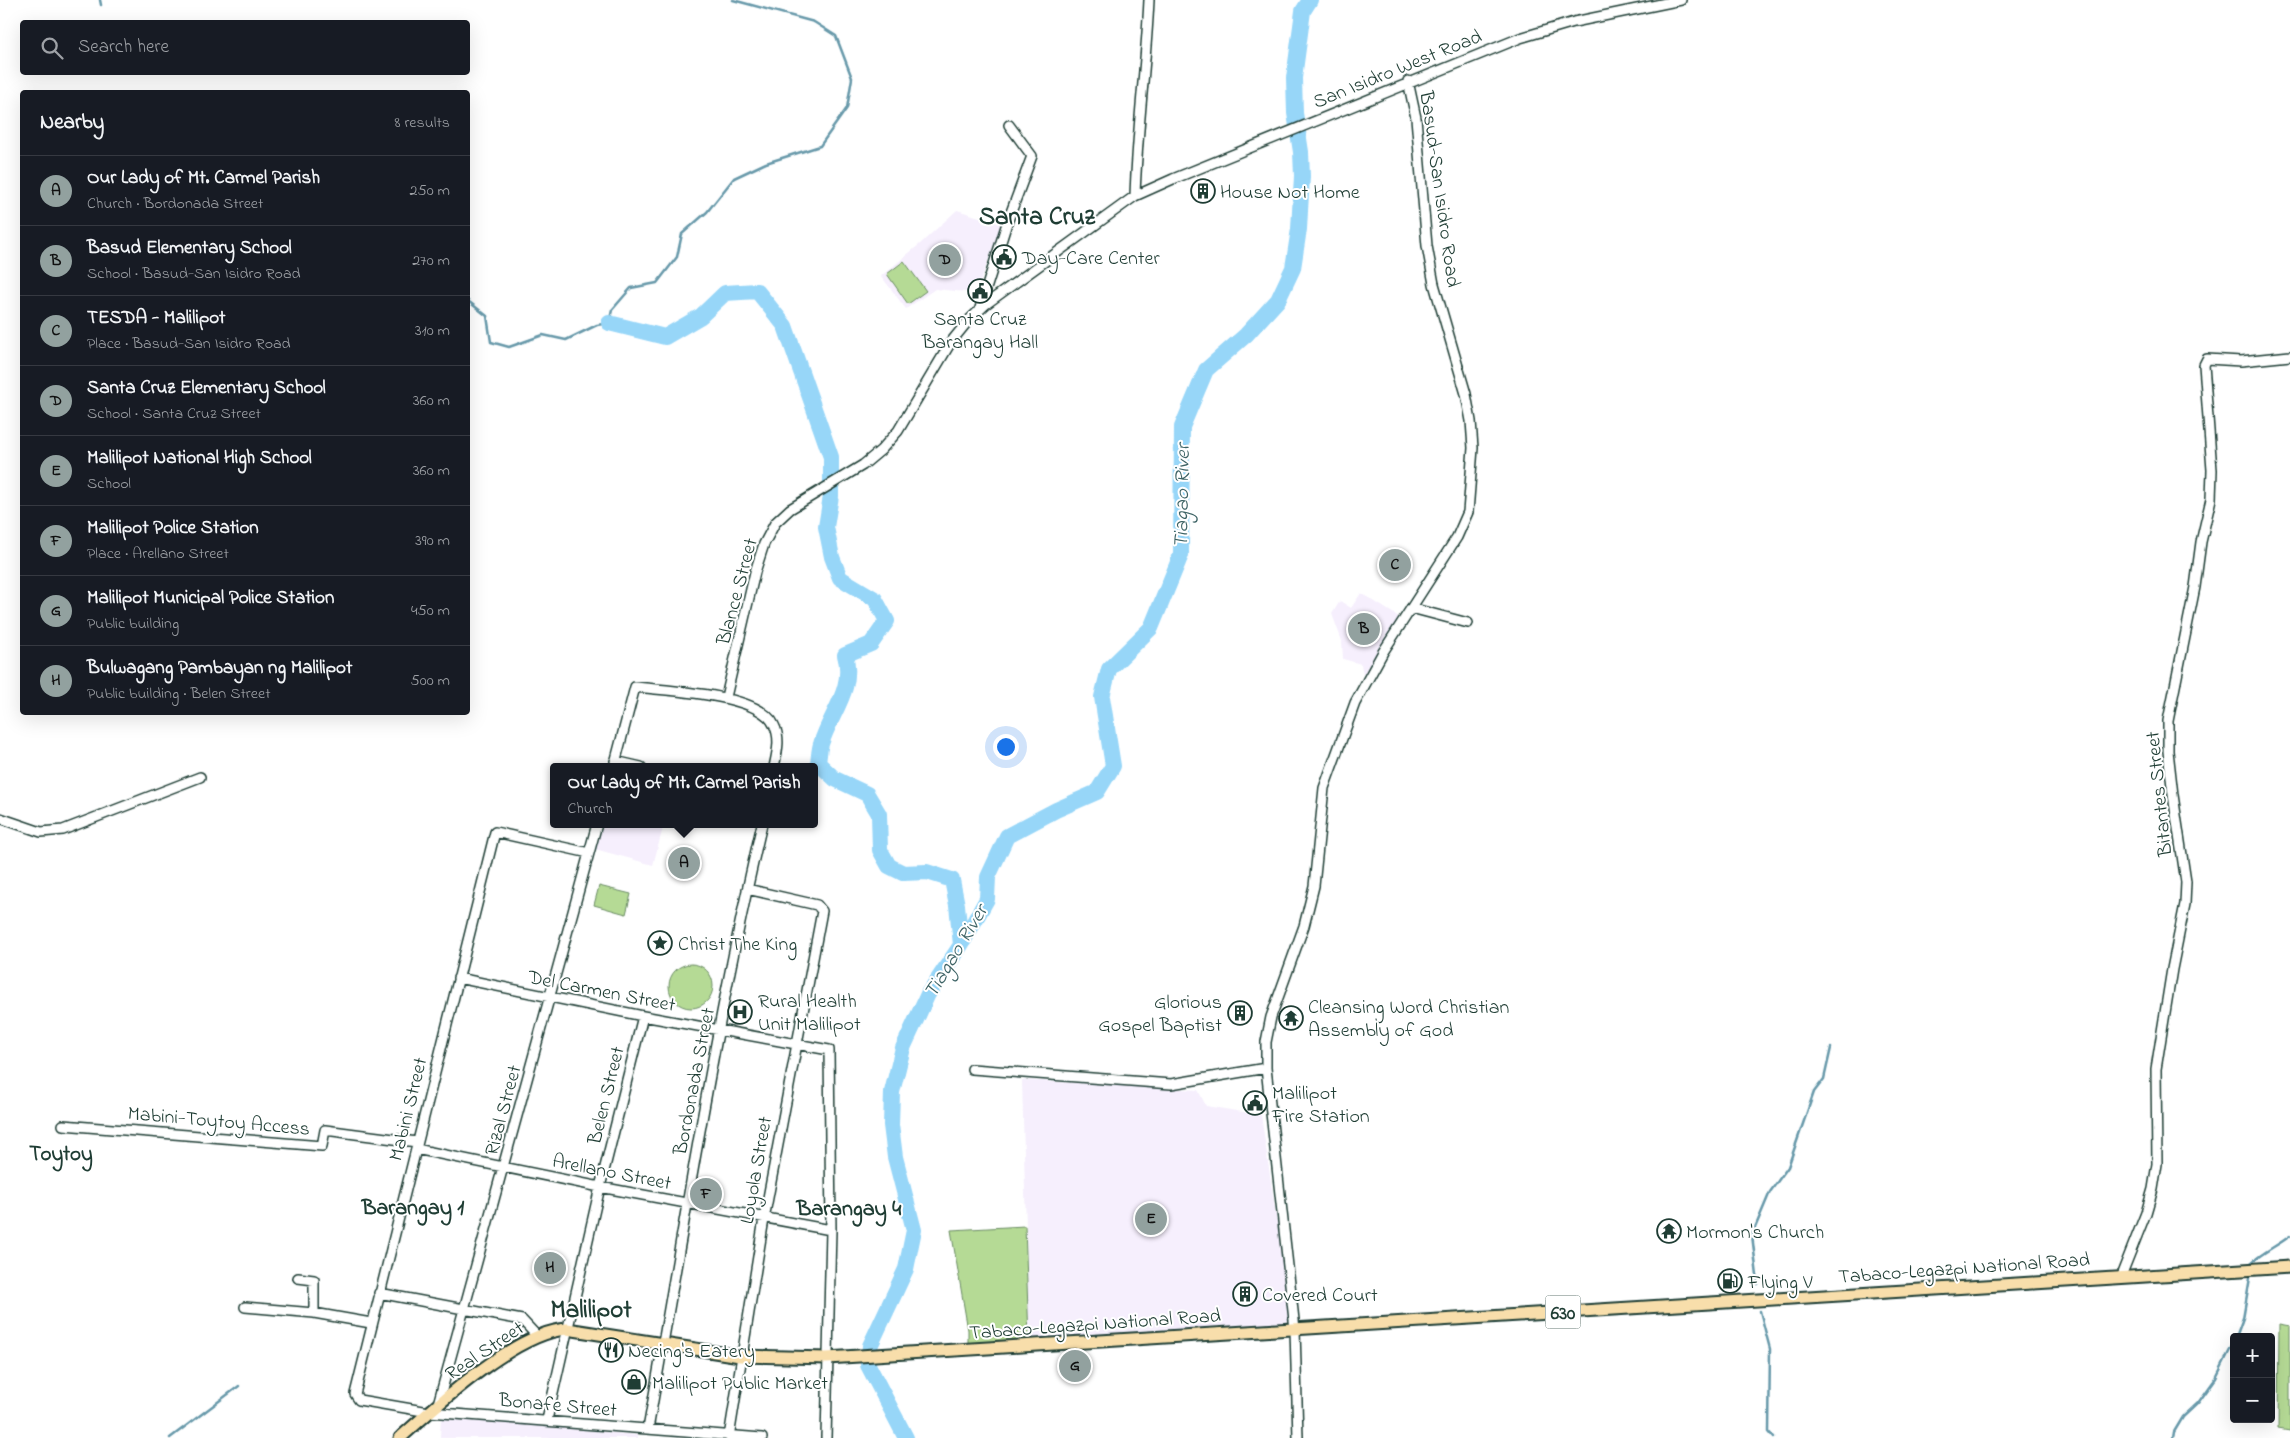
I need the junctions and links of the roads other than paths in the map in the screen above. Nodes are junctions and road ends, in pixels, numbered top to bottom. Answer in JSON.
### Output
{"nodes":[{"id":1,"x":1148,"y":0,"type":"edge"},
{"id":2,"x":1681,"y":0,"type":"edge"},
{"id":3,"x":1408,"y":82,"type":"junction"},
{"id":4,"x":1009,"y":125,"type":"dead end"},
{"id":5,"x":1135,"y":196,"type":"junction"},
{"id":6,"x":979,"y":310,"type":"junction"},
{"id":7,"x":2290,"y":356,"type":"edge"},
{"id":8,"x":1410,"y":608,"type":"junction"},
{"id":9,"x":1468,"y":623,"type":"dead end"},
{"id":10,"x":726,"y":697,"type":"junction"},
{"id":11,"x":614,"y":763,"type":"edge"},
{"id":12,"x":775,"y":763,"type":"edge"},
{"id":13,"x":200,"y":777,"type":"dead end"},
{"id":14,"x":0,"y":818,"type":"edge"},
{"id":15,"x":596,"y":828,"type":"edge"},
{"id":16,"x":761,"y":828,"type":"edge"},
{"id":17,"x":589,"y":853,"type":"junction"},
{"id":18,"x":747,"y":889,"type":"junction"},
{"id":19,"x":458,"y":978,"type":"junction"},
{"id":20,"x":551,"y":998,"type":"junction"},
{"id":21,"x":644,"y":1016,"type":"junction"},
{"id":22,"x":720,"y":1031,"type":"junction"},
{"id":23,"x":796,"y":1044,"type":"junction"},
{"id":24,"x":1266,"y":1068,"type":"junction"},
{"id":25,"x":972,"y":1069,"type":"dead end"},
{"id":26,"x":63,"y":1125,"type":"dead end"},
{"id":27,"x":416,"y":1146,"type":"junction"},
{"id":28,"x":504,"y":1167,"type":"junction"},
{"id":29,"x":600,"y":1188,"type":"junction"},
{"id":30,"x":687,"y":1204,"type":"junction"},
{"id":31,"x":764,"y":1219,"type":"junction"},
{"id":32,"x":831,"y":1230,"type":"junction"},
{"id":33,"x":2290,"y":1267,"type":"edge"},
{"id":34,"x":2121,"y":1276,"type":"junction"},
{"id":35,"x":298,"y":1278,"type":"dead end"},
{"id":36,"x":379,"y":1293,"type":"junction"},
{"id":37,"x":245,"y":1306,"type":"dead end"},
{"id":38,"x":465,"y":1309,"type":"junction"},
{"id":39,"x":314,"y":1312,"type":"junction"},
{"id":40,"x":371,"y":1323,"type":"junction"},
{"id":41,"x":567,"y":1329,"type":"junction"},
{"id":42,"x":1295,"y":1329,"type":"junction"},
{"id":43,"x":537,"y":1336,"type":"junction"},
{"id":44,"x":662,"y":1345,"type":"junction"},
{"id":45,"x":740,"y":1356,"type":"junction"},
{"id":46,"x":861,"y":1356,"type":"joint"},
{"id":47,"x":828,"y":1358,"type":"junction"},
{"id":48,"x":354,"y":1394,"type":"joint"},
{"id":49,"x":434,"y":1408,"type":"junction"},
{"id":50,"x":547,"y":1420,"type":"junction"},
{"id":51,"x":648,"y":1429,"type":"junction"},
{"id":52,"x":728,"y":1436,"type":"junction"},
{"id":53,"x":400,"y":1438,"type":"edge"},
{"id":54,"x":762,"y":1438,"type":"edge"},
{"id":55,"x":826,"y":1438,"type":"edge"},
{"id":56,"x":1298,"y":1438,"type":"edge"}],
"edges":[{"from":1,"to":5,"type":"street"},
{"from":2,"to":3,"type":"street","name":"San Isidro West Road"},
{"from":3,"to":5,"type":"street","name":"San Isidro West Road"},
{"from":3,"to":8,"type":"street","name":"Basud-San Isidro Road"},
{"from":4,"to":6,"type":"street"},
{"from":5,"to":6,"type":"street","name":"San Isidro West Road"},
{"from":6,"to":10,"type":"street","name":"Blance Street"},
{"from":7,"to":34,"type":"street","name":"Bitantes Street"},
{"from":8,"to":9,"type":"street"},
{"from":8,"to":24,"type":"street","name":"Basud-San Isidro Road"},
{"from":10,"to":11,"type":"street"},
{"from":10,"to":12,"type":"street"},
{"from":13,"to":14,"type":"street"},
{"from":15,"to":17,"type":"street","name":"Rizal Street"},
{"from":16,"to":18,"type":"street","name":"Bordonada Street"},
{"from":17,"to":19,"type":"street","name":"Mabini Street"},
{"from":17,"to":20,"type":"street","name":"Rizal Street"},
{"from":18,"to":22,"type":"street","name":"Bordonada Street"},
{"from":18,"to":23,"type":"street","name":"Loyola Street"},
{"from":19,"to":20,"type":"street","name":"Del Carmen Street"},
{"from":19,"to":27,"type":"street","name":"Mabini Street"},
{"from":20,"to":21,"type":"street","name":"Del Carmen Street"},
{"from":20,"to":28,"type":"street","name":"Rizal Street"},
{"from":21,"to":22,"type":"street","name":"Del Carmen Street"},
{"from":21,"to":29,"type":"street","name":"Belen Street"},
{"from":22,"to":23,"type":"street","name":"Del Carmen Street"},
{"from":22,"to":30,"type":"street","name":"Bordonada Street"},
{"from":23,"to":31,"type":"street","name":"Loyola Street"},
{"from":23,"to":32,"type":"street","name":"Del Carmen Street"},
{"from":24,"to":25,"type":"street"},
{"from":24,"to":42,"type":"street","name":"Basud-San Isidro Road"},
{"from":26,"to":27,"type":"street","name":"Mabini-Toytoy Access"},
{"from":27,"to":28,"type":"street","name":"Arellano Street"},
{"from":27,"to":36,"type":"street","name":"Mabini Street"},
{"from":28,"to":29,"type":"street","name":"Arellano Street"},
{"from":28,"to":38,"type":"street","name":"Rizal Street"},
{"from":29,"to":30,"type":"street","name":"Arellano Street"},
{"from":29,"to":41,"type":"street","name":"Belen Street"},
{"from":30,"to":31,"type":"street","name":"Arellano Street"},
{"from":30,"to":44,"type":"street","name":"Bordonada Street"},
{"from":31,"to":32,"type":"street","name":"Arellano Street"},
{"from":31,"to":45,"type":"street","name":"Loyola Street"},
{"from":32,"to":47,"type":"street"},
{"from":33,"to":34,"type":"main road","name":"Tabaco-Legazpi National Road","number":"630"},
{"from":34,"to":42,"type":"main road","name":"Tabaco-Legazpi National Road","number":"630"},
{"from":35,"to":39,"type":"street"},
{"from":36,"to":38,"type":"street"},
{"from":36,"to":40,"type":"street","name":"Mabini Street"},
{"from":37,"to":39,"type":"street"},
{"from":38,"to":43,"type":"street"},
{"from":38,"to":49,"type":"street","name":"Rizal Street"},
{"from":39,"to":40,"type":"street"},
{"from":40,"to":48,"type":"street","name":"Mabini Street"},
{"from":41,"to":43,"type":"main road","name":"Real Street","number":"630"},
{"from":41,"to":44,"type":"main road","name":"Real Street","number":"630"},
{"from":41,"to":50,"type":"street","name":"Belen Street"},
{"from":42,"to":46,"type":"main road","name":"Tabaco-Legazpi National Road","number":"630"},
{"from":42,"to":56,"type":"street","name":"Basud-San Isidro Road"},
{"from":43,"to":49,"type":"main road","name":"Real Street","number":"630"},
{"from":44,"to":45,"type":"main road","name":"Real Street","number":"630"},
{"from":44,"to":51,"type":"street","name":"Bordonada Street"},
{"from":45,"to":47,"type":"main road","name":"Real Street","number":"630"},
{"from":45,"to":52,"type":"street","name":"Loyola Street"},
{"from":46,"to":47,"type":"main road","name":"Real Street","number":"630"},
{"from":47,"to":55,"type":"street"},
{"from":48,"to":49,"type":"street","name":"Bonafe Street"},
{"from":49,"to":50,"type":"street","name":"Bonafe Street"},
{"from":49,"to":53,"type":"main road","number":"630"},
{"from":50,"to":51,"type":"street","name":"Bonafe Street"},
{"from":51,"to":52,"type":"street","name":"Bonafe Street"},
{"from":52,"to":54,"type":"street","name":"Bonafe Street"}]}
